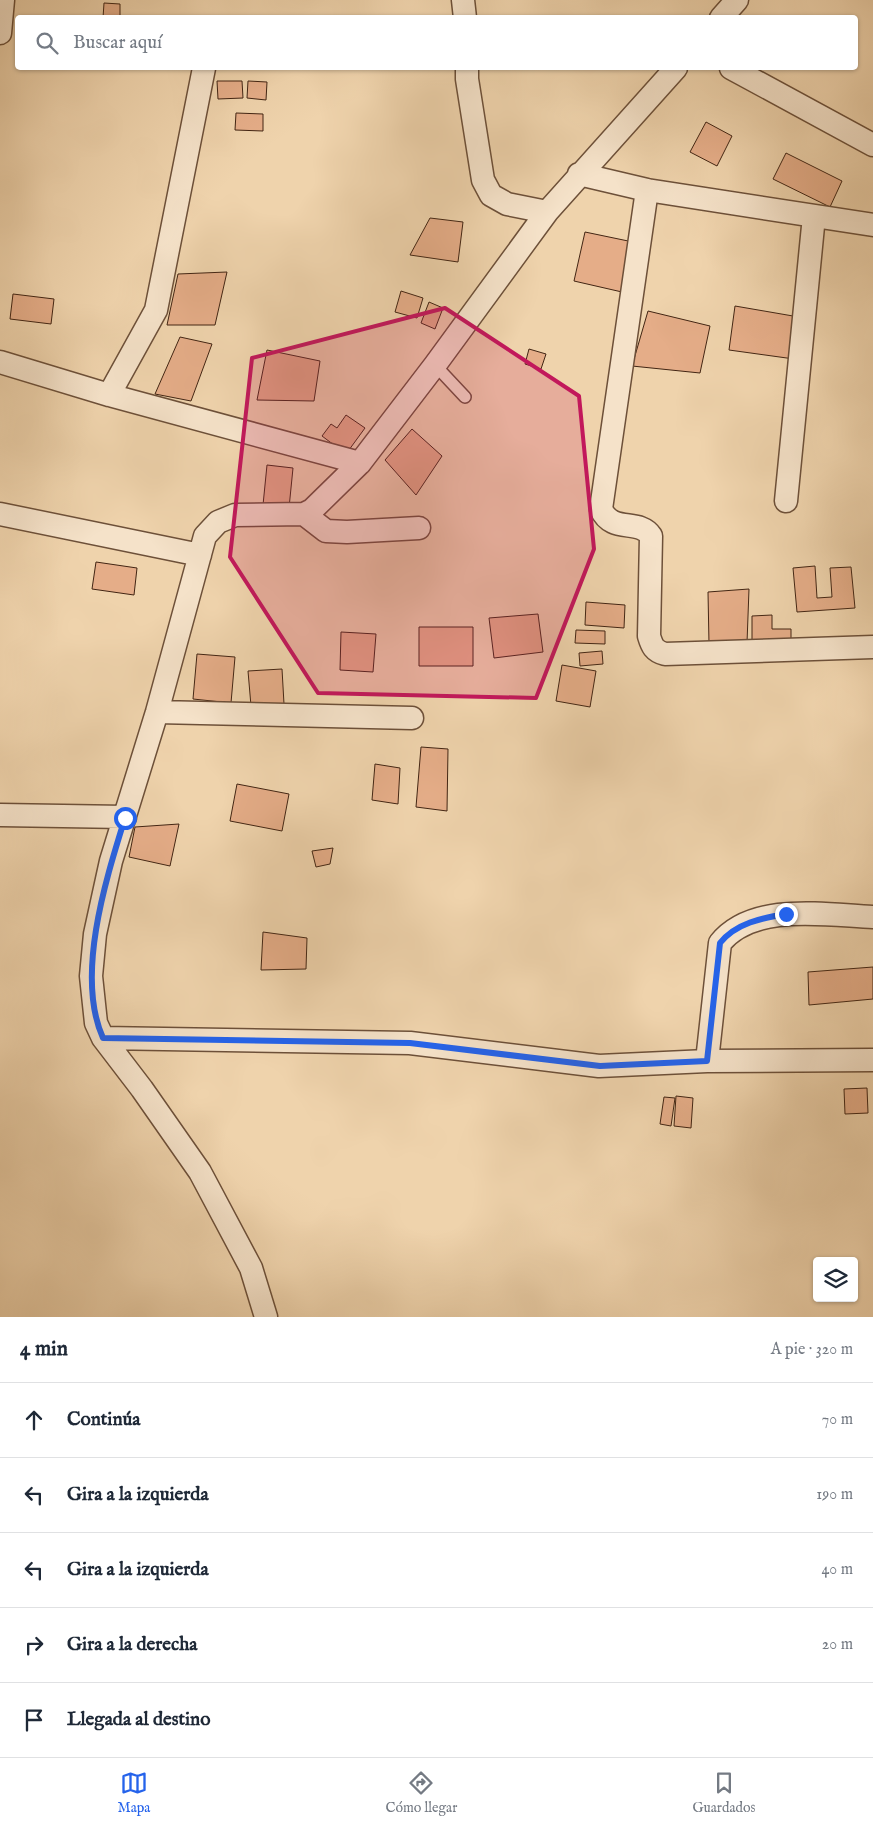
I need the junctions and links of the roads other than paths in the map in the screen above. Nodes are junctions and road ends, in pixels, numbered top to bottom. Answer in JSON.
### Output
{"nodes":[{"id":1,"x":3,"y":0,"type":"edge"},
{"id":2,"x":463,"y":0,"type":"edge"},
{"id":3,"x":737,"y":0,"type":"edge"},
{"id":4,"x":465,"y":15,"type":"edge"},
{"id":5,"x":724,"y":15,"type":"edge"},
{"id":6,"x":0,"y":33,"type":"edge"},
{"id":7,"x":204,"y":70,"type":"edge"},
{"id":8,"x":467,"y":70,"type":"edge"},
{"id":9,"x":674,"y":70,"type":"edge"},
{"id":10,"x":735,"y":70,"type":"edge"},
{"id":11,"x":873,"y":145,"type":"edge"},
{"id":12,"x":579,"y":174,"type":"junction"},
{"id":13,"x":647,"y":190,"type":"junction"},
{"id":14,"x":547,"y":212,"type":"junction"},
{"id":15,"x":814,"y":216,"type":"junction"},
{"id":16,"x":873,"y":225,"type":"edge"},
{"id":17,"x":0,"y":362,"type":"edge"},
{"id":18,"x":435,"y":365,"type":"junction"},
{"id":19,"x":109,"y":395,"type":"junction"},
{"id":20,"x":465,"y":397,"type":"dead end"},
{"id":21,"x":360,"y":463,"type":"junction"},
{"id":22,"x":786,"y":501,"type":"dead end"},
{"id":23,"x":0,"y":514,"type":"edge"},
{"id":24,"x":304,"y":514,"type":"junction"},
{"id":25,"x":419,"y":528,"type":"dead end"},
{"id":26,"x":200,"y":555,"type":"junction"},
{"id":27,"x":873,"y":647,"type":"edge"},
{"id":28,"x":157,"y":712,"type":"junction"},
{"id":29,"x":412,"y":718,"type":"dead end"},
{"id":30,"x":0,"y":816,"type":"edge"},
{"id":31,"x":125,"y":818,"type":"junction"},
{"id":32,"x":873,"y":917,"type":"edge"},
{"id":33,"x":103,"y":1038,"type":"junction"},
{"id":34,"x":873,"y":1060,"type":"edge"},
{"id":35,"x":707,"y":1061,"type":"junction"},
{"id":36,"x":266,"y":1317,"type":"edge"}],
"edges":[{"from":1,"to":6,"type":"street"},
{"from":2,"to":4,"type":"street"},
{"from":3,"to":5,"type":"street"},
{"from":7,"to":19,"type":"street"},
{"from":8,"to":14,"type":"street"},
{"from":9,"to":12,"type":"street"},
{"from":10,"to":11,"type":"street"},
{"from":12,"to":13,"type":"street"},
{"from":12,"to":14,"type":"street"},
{"from":13,"to":15,"type":"street"},
{"from":13,"to":27,"type":"street"},
{"from":14,"to":18,"type":"street"},
{"from":15,"to":16,"type":"street"},
{"from":15,"to":22,"type":"street"},
{"from":17,"to":19,"type":"street"},
{"from":18,"to":20,"type":"lane"},
{"from":18,"to":21,"type":"street"},
{"from":19,"to":21,"type":"street"},
{"from":21,"to":24,"type":"street"},
{"from":23,"to":26,"type":"street"},
{"from":24,"to":25,"type":"street"},
{"from":24,"to":26,"type":"street"},
{"from":26,"to":28,"type":"street"},
{"from":28,"to":29,"type":"street"},
{"from":28,"to":31,"type":"street"},
{"from":30,"to":31,"type":"street"},
{"from":31,"to":33,"type":"street"},
{"from":32,"to":35,"type":"street"},
{"from":33,"to":35,"type":"street"},
{"from":33,"to":36,"type":"street"},
{"from":34,"to":35,"type":"street"}]}
